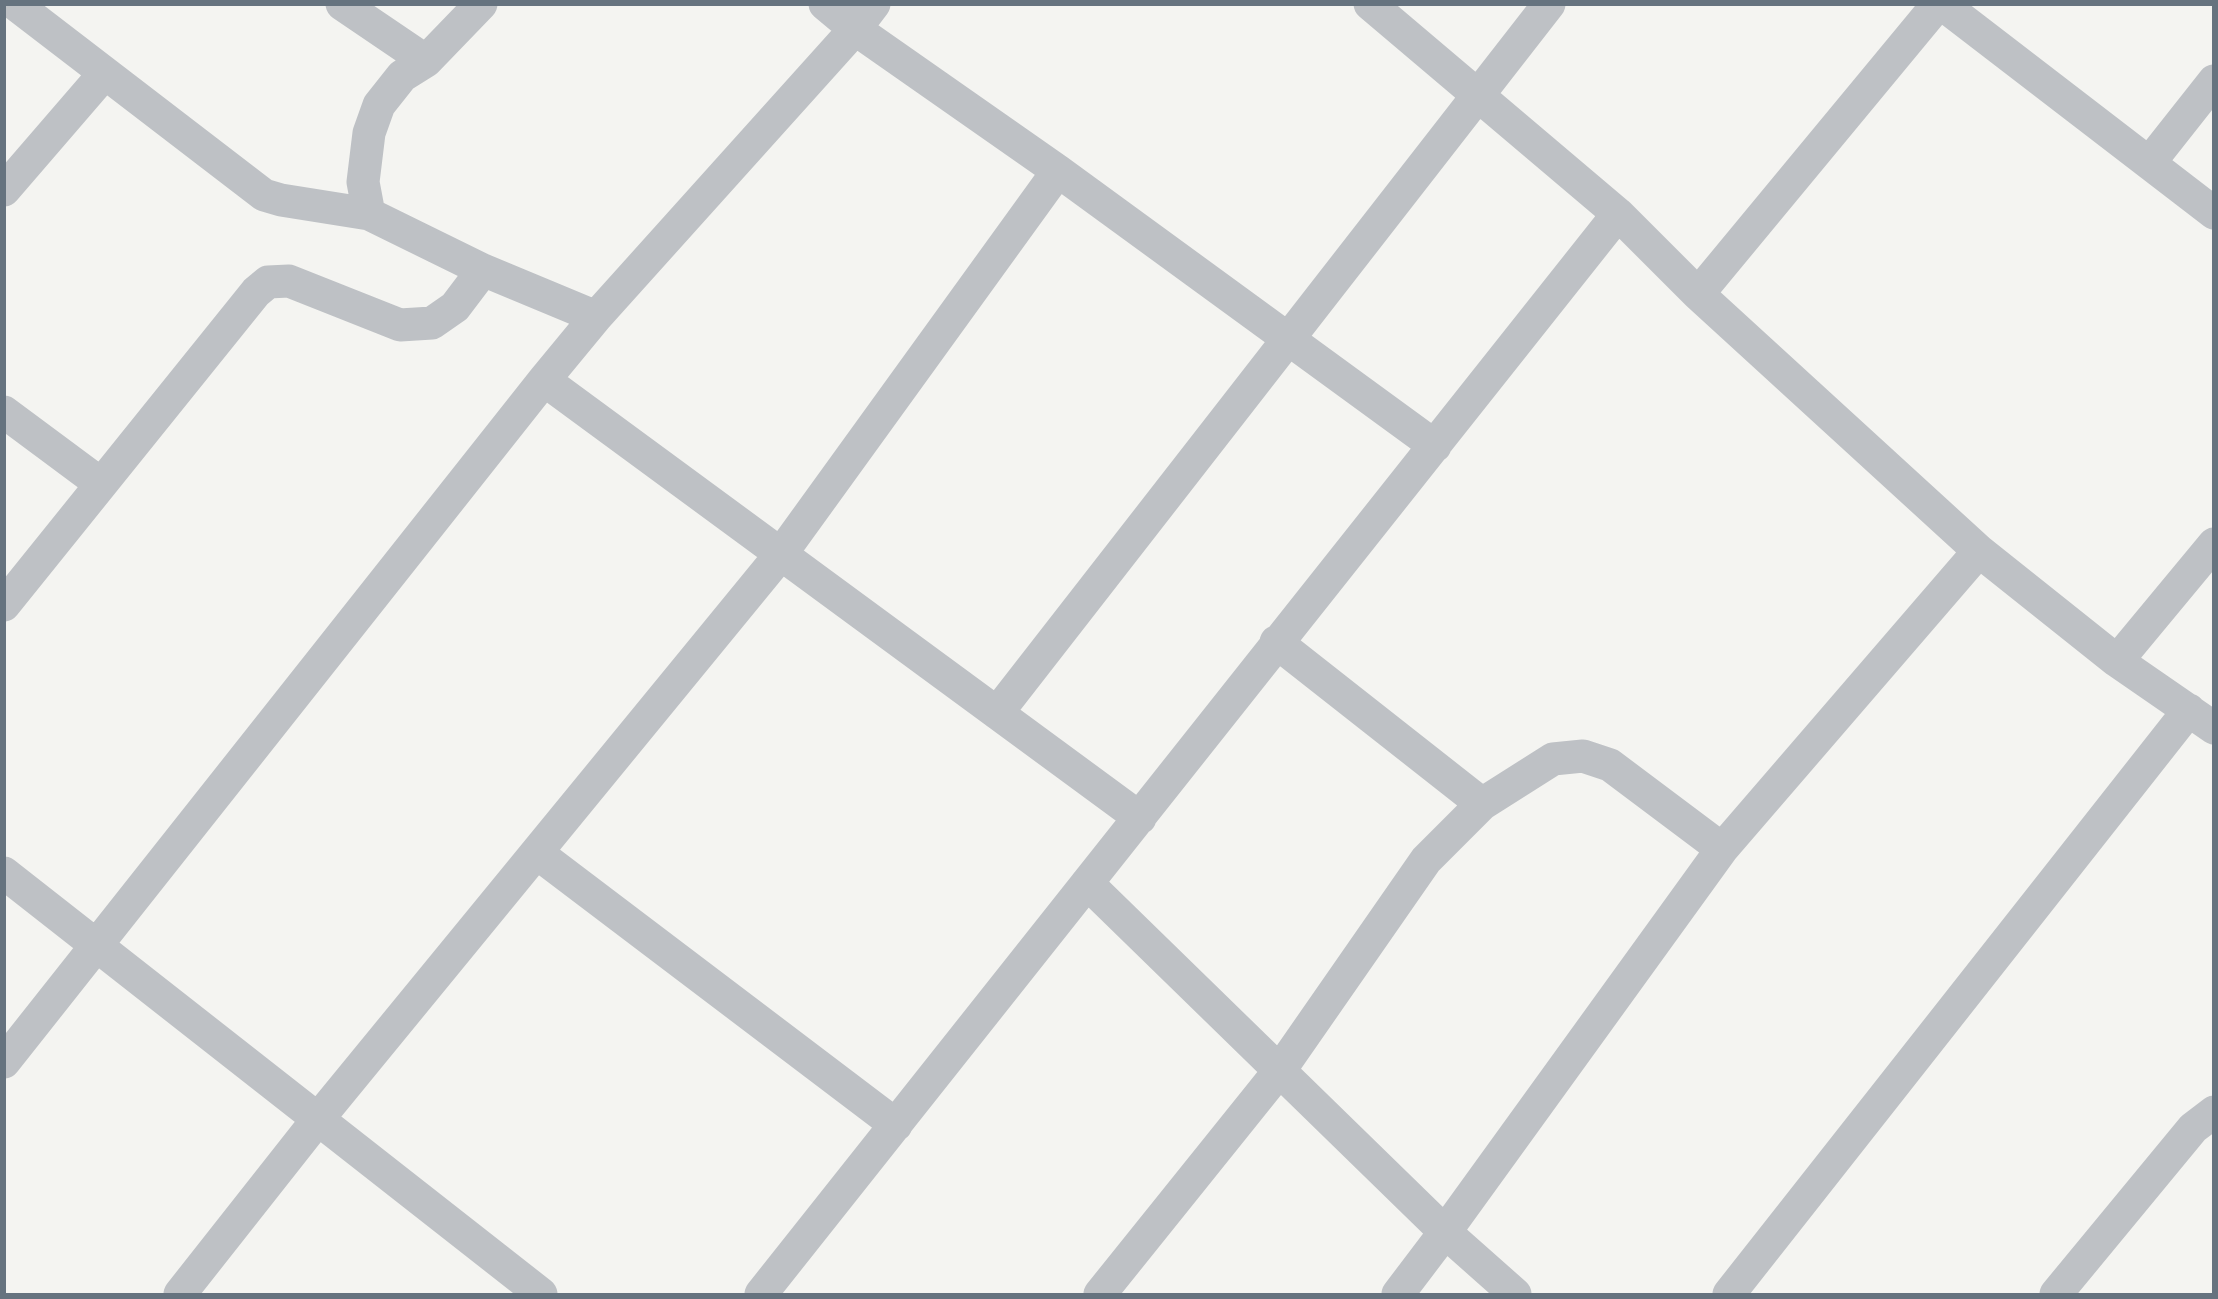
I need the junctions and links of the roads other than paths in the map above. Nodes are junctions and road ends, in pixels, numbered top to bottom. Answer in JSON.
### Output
{"nodes":[{"id":1,"x":15,"y":4,"type":"edge"},
{"id":2,"x":342,"y":4,"type":"edge"},
{"id":3,"x":481,"y":4,"type":"edge"},
{"id":4,"x":825,"y":4,"type":"edge"},
{"id":5,"x":1370,"y":4,"type":"edge"},
{"id":6,"x":1549,"y":4,"type":"edge"},
{"id":7,"x":1940,"y":4,"type":"edge"},
{"id":8,"x":864,"y":17,"type":"edge"},
{"id":9,"x":426,"y":61,"type":"junction"},
{"id":10,"x":104,"y":74,"type":"junction"},
{"id":11,"x":2214,"y":81,"type":"edge"},
{"id":12,"x":1479,"y":96,"type":"junction"},
{"id":13,"x":2150,"y":162,"type":"junction"},
{"id":14,"x":1058,"y":171,"type":"junction"},
{"id":15,"x":4,"y":190,"type":"edge"},
{"id":16,"x":2214,"y":213,"type":"edge"},
{"id":17,"x":369,"y":214,"type":"junction"},
{"id":18,"x":1618,"y":214,"type":"junction"},
{"id":19,"x":483,"y":270,"type":"junction"},
{"id":20,"x":1698,"y":294,"type":"junction"},
{"id":21,"x":596,"y":317,"type":"junction"},
{"id":22,"x":1288,"y":339,"type":"junction"},
{"id":23,"x":544,"y":380,"type":"junction"},
{"id":24,"x":4,"y":412,"type":"edge"},
{"id":25,"x":1435,"y":446,"type":"junction"},
{"id":26,"x":101,"y":484,"type":"junction"},
{"id":27,"x":2214,"y":544,"type":"edge"},
{"id":28,"x":1979,"y":551,"type":"junction"},
{"id":29,"x":781,"y":554,"type":"junction"},
{"id":30,"x":4,"y":605,"type":"edge"},
{"id":31,"x":1276,"y":642,"type":"junction"},
{"id":32,"x":2117,"y":661,"type":"junction"},
{"id":33,"x":997,"y":713,"type":"junction"},
{"id":34,"x":2201,"y":719,"type":"edge"},
{"id":35,"x":1482,"y":804,"type":"junction"},
{"id":36,"x":1140,"y":818,"type":"junction"},
{"id":37,"x":1722,"y":849,"type":"junction"},
{"id":38,"x":537,"y":853,"type":"junction"},
{"id":39,"x":4,"y":873,"type":"edge"},
{"id":40,"x":1087,"y":883,"type":"junction"},
{"id":41,"x":97,"y":945,"type":"junction"},
{"id":42,"x":4,"y":1062,"type":"edge"},
{"id":43,"x":1280,"y":1070,"type":"junction"},
{"id":44,"x":2214,"y":1112,"type":"edge"},
{"id":45,"x":318,"y":1119,"type":"junction"},
{"id":46,"x":896,"y":1125,"type":"junction"},
{"id":47,"x":1445,"y":1232,"type":"junction"},
{"id":48,"x":180,"y":1294,"type":"edge"},
{"id":49,"x":541,"y":1294,"type":"edge"},
{"id":50,"x":761,"y":1294,"type":"edge"},
{"id":51,"x":1100,"y":1294,"type":"edge"},
{"id":52,"x":1398,"y":1294,"type":"edge"},
{"id":53,"x":1515,"y":1294,"type":"edge"},
{"id":54,"x":1729,"y":1294,"type":"edge"},
{"id":55,"x":2056,"y":1294,"type":"edge"}],
"edges":[{"from":1,"to":10,"type":"street"},
{"from":2,"to":9,"type":"street"},
{"from":3,"to":9,"type":"street"},
{"from":4,"to":8,"type":"street"},
{"from":5,"to":12,"type":"street"},
{"from":6,"to":12,"type":"street"},
{"from":7,"to":13,"type":"street"},
{"from":7,"to":20,"type":"street"},
{"from":8,"to":14,"type":"street"},
{"from":8,"to":21,"type":"street"},
{"from":9,"to":17,"type":"street"},
{"from":10,"to":15,"type":"street"},
{"from":10,"to":17,"type":"street"},
{"from":11,"to":13,"type":"street"},
{"from":12,"to":18,"type":"street"},
{"from":12,"to":22,"type":"street"},
{"from":13,"to":16,"type":"street"},
{"from":14,"to":22,"type":"street"},
{"from":14,"to":29,"type":"street"},
{"from":17,"to":19,"type":"street"},
{"from":18,"to":20,"type":"street"},
{"from":18,"to":25,"type":"street"},
{"from":19,"to":21,"type":"street"},
{"from":19,"to":26,"type":"street"},
{"from":20,"to":28,"type":"street"},
{"from":21,"to":23,"type":"street"},
{"from":22,"to":25,"type":"street"},
{"from":22,"to":33,"type":"street"},
{"from":23,"to":29,"type":"street"},
{"from":23,"to":41,"type":"street"},
{"from":24,"to":26,"type":"street"},
{"from":25,"to":31,"type":"street"},
{"from":26,"to":30,"type":"street"},
{"from":27,"to":32,"type":"street"},
{"from":28,"to":32,"type":"street"},
{"from":28,"to":37,"type":"street"},
{"from":29,"to":33,"type":"street"},
{"from":29,"to":38,"type":"street"},
{"from":31,"to":35,"type":"street"},
{"from":31,"to":36,"type":"street"},
{"from":32,"to":34,"type":"street"},
{"from":33,"to":36,"type":"street"},
{"from":34,"to":54,"type":"street"},
{"from":35,"to":37,"type":"street"},
{"from":35,"to":43,"type":"street"},
{"from":36,"to":40,"type":"street"},
{"from":37,"to":47,"type":"street"},
{"from":38,"to":45,"type":"street"},
{"from":38,"to":46,"type":"street"},
{"from":39,"to":41,"type":"street"},
{"from":40,"to":43,"type":"street"},
{"from":40,"to":46,"type":"street"},
{"from":41,"to":42,"type":"street"},
{"from":41,"to":45,"type":"street"},
{"from":43,"to":47,"type":"street"},
{"from":43,"to":51,"type":"street"},
{"from":44,"to":55,"type":"street"},
{"from":45,"to":48,"type":"street"},
{"from":45,"to":49,"type":"street"},
{"from":46,"to":50,"type":"street"},
{"from":47,"to":52,"type":"street"},
{"from":47,"to":53,"type":"street"}]}
